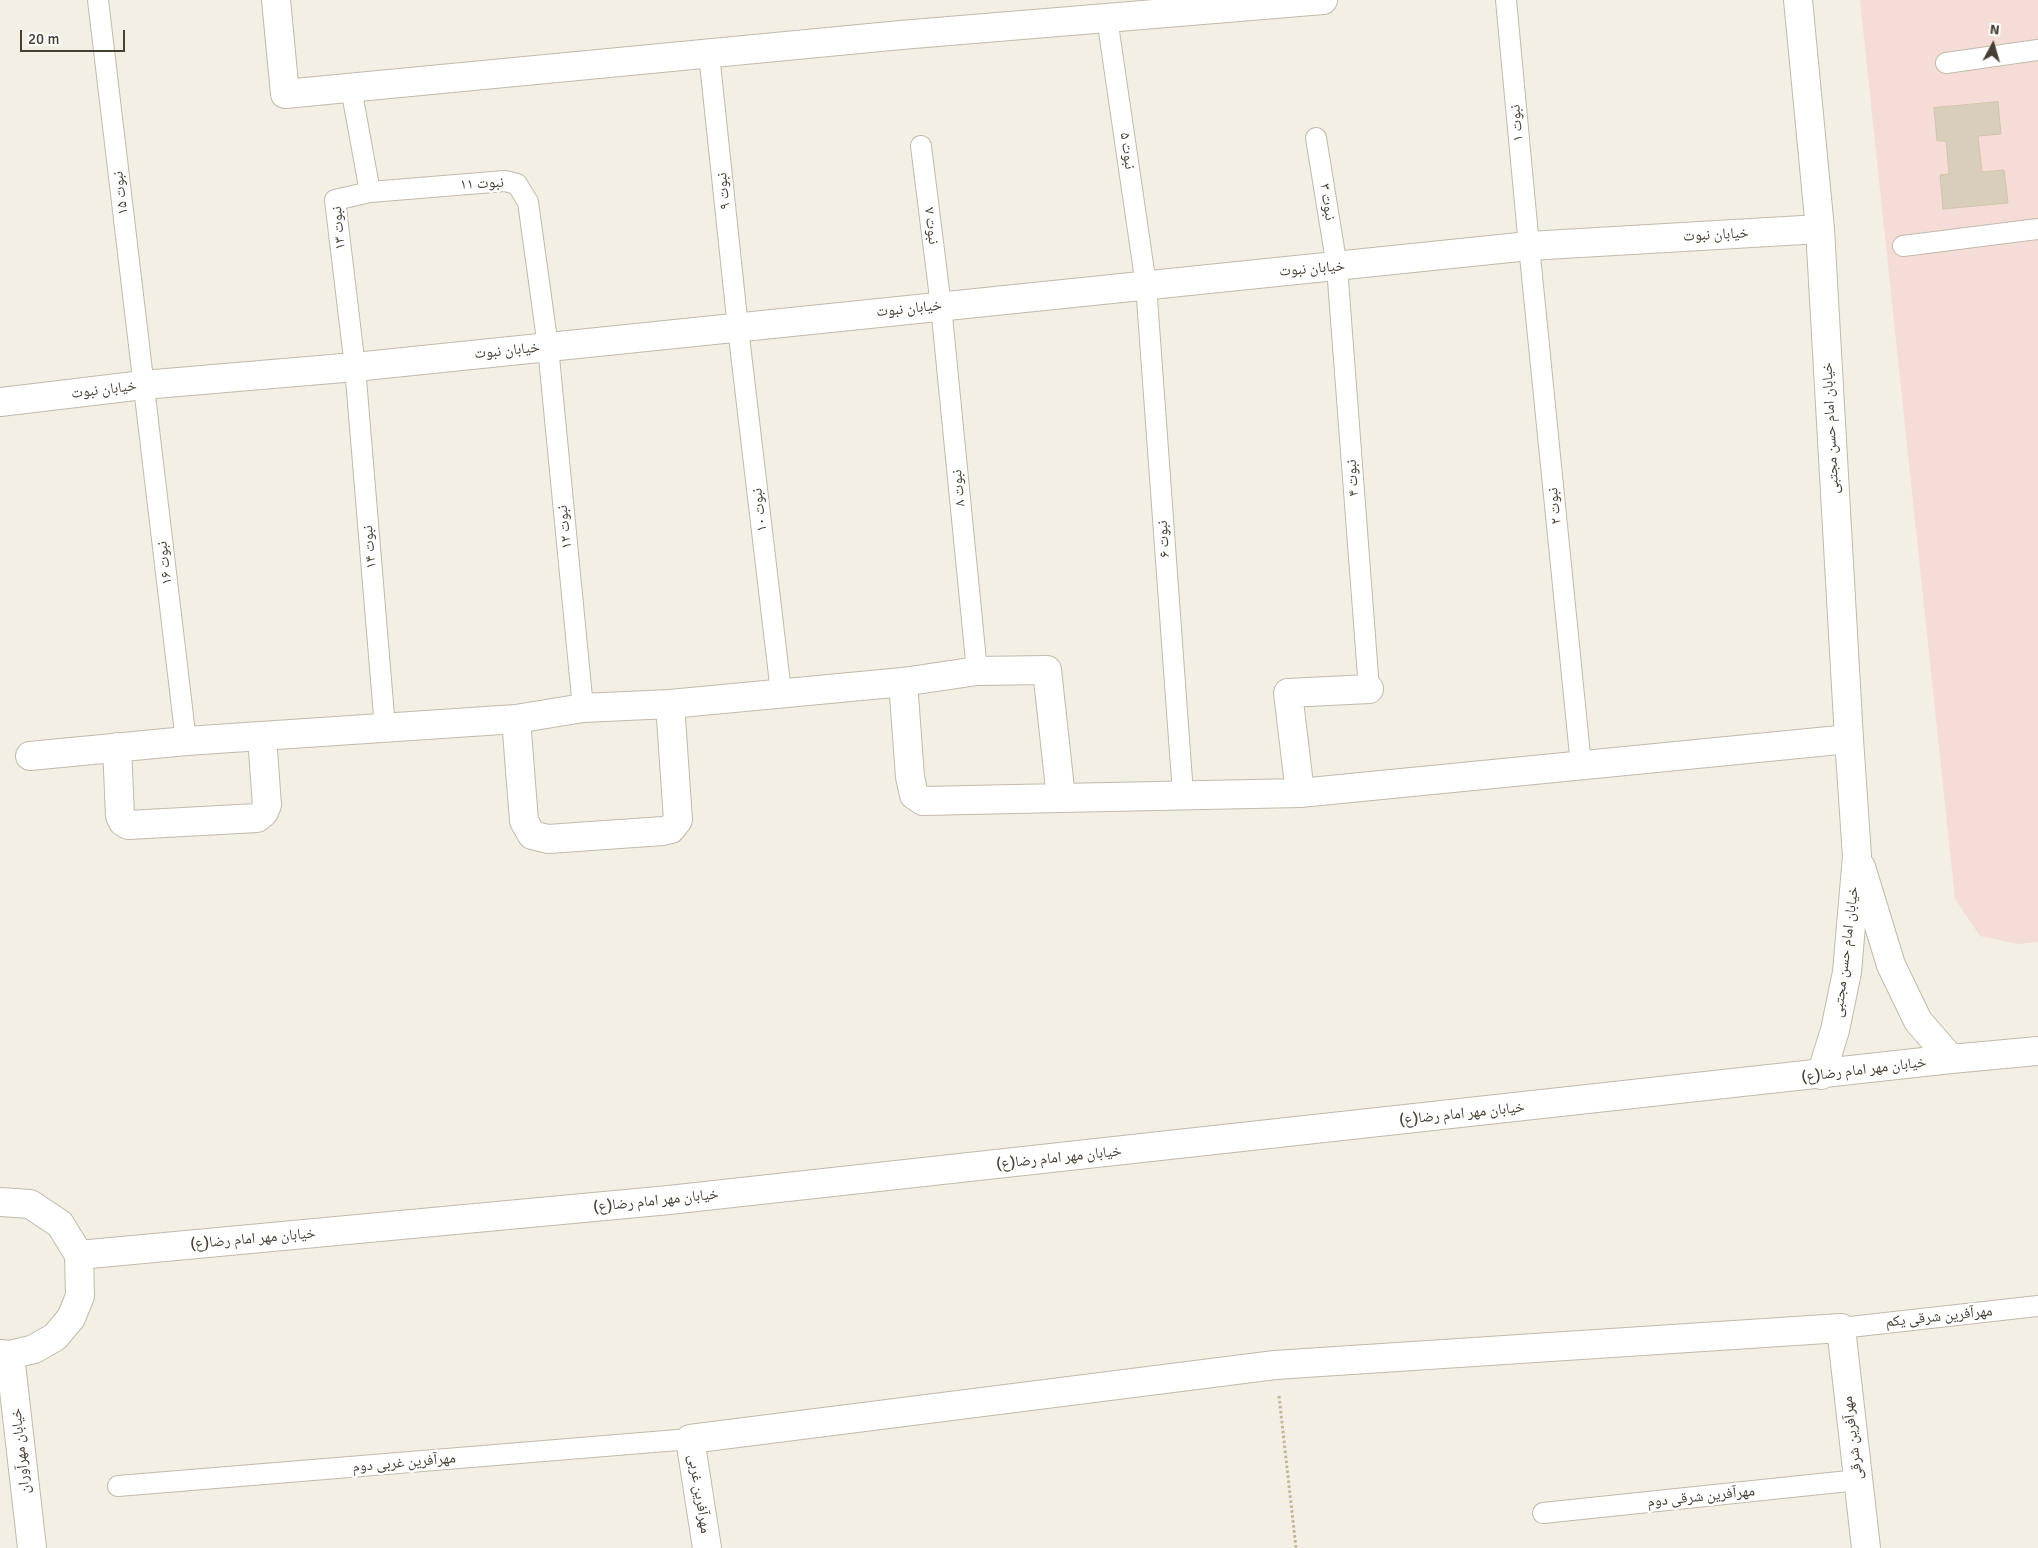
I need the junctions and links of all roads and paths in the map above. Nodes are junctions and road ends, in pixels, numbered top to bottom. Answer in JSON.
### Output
{"nodes":[{"id":1,"x":98,"y":0,"type":"edge"},
{"id":2,"x":276,"y":0,"type":"edge"},
{"id":3,"x":1323,"y":0,"type":"edge"},
{"id":4,"x":1506,"y":0,"type":"edge"},
{"id":5,"x":1798,"y":0,"type":"edge"},
{"id":6,"x":1107,"y":18,"type":"junction"},
{"id":7,"x":2038,"y":50,"type":"edge"},
{"id":8,"x":709,"y":54,"type":"junction"},
{"id":9,"x":1946,"y":63,"type":"dead end"},
{"id":10,"x":351,"y":88,"type":"junction"},
{"id":11,"x":1316,"y":138,"type":"dead end"},
{"id":12,"x":921,"y":146,"type":"dead end"},
{"id":13,"x":370,"y":192,"type":"junction"},
{"id":14,"x":1820,"y":229,"type":"junction"},
{"id":15,"x":2038,"y":229,"type":"edge"},
{"id":16,"x":1529,"y":246,"type":"junction"},
{"id":17,"x":1903,"y":246,"type":"dead end"},
{"id":18,"x":1337,"y":267,"type":"junction"},
{"id":19,"x":1146,"y":285,"type":"junction"},
{"id":20,"x":941,"y":306,"type":"junction"},
{"id":21,"x":738,"y":328,"type":"junction"},
{"id":22,"x":548,"y":347,"type":"junction"},
{"id":23,"x":355,"y":367,"type":"junction"},
{"id":24,"x":143,"y":386,"type":"junction"},
{"id":25,"x":0,"y":402,"type":"edge"},
{"id":26,"x":978,"y":671,"type":"junction"},
{"id":27,"x":903,"y":682,"type":"junction"},
{"id":28,"x":1369,"y":689,"type":"joint"},
{"id":29,"x":781,"y":692,"type":"junction"},
{"id":30,"x":670,"y":704,"type":"junction"},
{"id":31,"x":583,"y":708,"type":"junction"},
{"id":32,"x":516,"y":719,"type":"junction"},
{"id":33,"x":385,"y":728,"type":"junction"},
{"id":34,"x":262,"y":738,"type":"junction"},
{"id":35,"x":1848,"y":739,"type":"junction"},
{"id":36,"x":186,"y":741,"type":"junction"},
{"id":37,"x":118,"y":747,"type":"junction"},
{"id":38,"x":30,"y":756,"type":"dead end"},
{"id":39,"x":1581,"y":765,"type":"junction"},
{"id":40,"x":1300,"y":793,"type":"junction"},
{"id":41,"x":1183,"y":794,"type":"junction"},
{"id":42,"x":1061,"y":798,"type":"junction"},
{"id":43,"x":1857,"y":856,"type":"junction"},
{"id":44,"x":2038,"y":1051,"type":"edge"},
{"id":45,"x":1951,"y":1059,"type":"junction"},
{"id":46,"x":1821,"y":1075,"type":"junction"},
{"id":47,"x":0,"y":1202,"type":"edge"},
{"id":48,"x":79,"y":1255,"type":"junction"},
{"id":49,"x":2038,"y":1306,"type":"edge"},
{"id":50,"x":1841,"y":1328,"type":"junction"},
{"id":51,"x":5,"y":1354,"type":"edge"},
{"id":52,"x":1275,"y":1365,"type":"junction"},
{"id":53,"x":690,"y":1439,"type":"junction"},
{"id":54,"x":1858,"y":1480,"type":"junction"},
{"id":55,"x":118,"y":1486,"type":"dead end"},
{"id":56,"x":1543,"y":1513,"type":"dead end"},
{"id":57,"x":32,"y":1548,"type":"edge"},
{"id":58,"x":707,"y":1548,"type":"edge"},
{"id":59,"x":1296,"y":1548,"type":"edge"},
{"id":60,"x":1866,"y":1548,"type":"edge"}],
"edges":[{"from":1,"to":24,"type":"lane","name":"نبوت ۱۵"},
{"from":2,"to":10,"type":"street"},
{"from":3,"to":6,"type":"street"},
{"from":4,"to":16,"type":"lane","name":"نبوت ۱"},
{"from":5,"to":14,"type":"street","name":"خیابان امام حسن مجتبی"},
{"from":6,"to":8,"type":"street"},
{"from":6,"to":19,"type":"lane","name":"نبوت ۵"},
{"from":7,"to":9,"type":"lane"},
{"from":8,"to":10,"type":"street"},
{"from":8,"to":21,"type":"lane","name":"نبوت ۹"},
{"from":10,"to":13,"type":"lane"},
{"from":11,"to":18,"type":"lane","name":"نبوت ۳"},
{"from":12,"to":20,"type":"lane","name":"نبوت ۷"},
{"from":13,"to":22,"type":"lane","name":"نبوت ۱۱"},
{"from":13,"to":23,"type":"lane","name":"نبوت ۱۳"},
{"from":14,"to":16,"type":"street","name":"خیابان نبوت"},
{"from":14,"to":35,"type":"street","name":"خیابان امام حسن مجتبی"},
{"from":15,"to":17,"type":"lane"},
{"from":16,"to":18,"type":"street","name":"خیابان نبوت"},
{"from":16,"to":39,"type":"lane","name":"نبوت ۲"},
{"from":18,"to":19,"type":"street","name":"خیابان نبوت"},
{"from":18,"to":28,"type":"lane","name":"نبوت ۴"},
{"from":19,"to":20,"type":"street","name":"خیابان نبوت"},
{"from":19,"to":41,"type":"lane","name":"نبوت ۶"},
{"from":20,"to":21,"type":"street","name":"خیابان نبوت"},
{"from":20,"to":26,"type":"lane","name":"نبوت ۸"},
{"from":21,"to":22,"type":"street","name":"خیابان نبوت"},
{"from":21,"to":29,"type":"lane","name":"نبوت ۱۰"},
{"from":22,"to":23,"type":"street","name":"خیابان نبوت"},
{"from":22,"to":31,"type":"lane","name":"نبوت ۱۲"},
{"from":23,"to":24,"type":"street","name":"خیابان نبوت"},
{"from":23,"to":33,"type":"lane","name":"نبوت ۱۴"},
{"from":24,"to":25,"type":"street","name":"خیابان نبوت"},
{"from":24,"to":36,"type":"lane","name":"نبوت ۱۶"},
{"from":26,"to":27,"type":"street"},
{"from":26,"to":42,"type":"street"},
{"from":27,"to":29,"type":"street"},
{"from":27,"to":42,"type":"street"},
{"from":28,"to":40,"type":"street"},
{"from":29,"to":30,"type":"street"},
{"from":30,"to":31,"type":"street"},
{"from":30,"to":32,"type":"street"},
{"from":31,"to":32,"type":"street"},
{"from":32,"to":33,"type":"street"},
{"from":33,"to":34,"type":"street"},
{"from":34,"to":36,"type":"street"},
{"from":34,"to":37,"type":"street"},
{"from":35,"to":39,"type":"street"},
{"from":35,"to":43,"type":"street","name":"خیابان امام حسن مجتبی"},
{"from":36,"to":37,"type":"street"},
{"from":37,"to":38,"type":"street"},
{"from":39,"to":40,"type":"street"},
{"from":40,"to":41,"type":"street"},
{"from":41,"to":42,"type":"street"},
{"from":43,"to":45,"type":"street","name":"خیابان امام حسن مجتبی"},
{"from":43,"to":46,"type":"street","name":"خیابان امام حسن مجتبی"},
{"from":44,"to":45,"type":"street","name":"خیابان مهر امام رضا(ع)"},
{"from":45,"to":46,"type":"street","name":"خیابان مهر امام رضا(ع)"},
{"from":46,"to":48,"type":"street","name":"خیابان مهر امام رضا(ع)"},
{"from":47,"to":48,"type":"street"},
{"from":48,"to":51,"type":"street"},
{"from":49,"to":50,"type":"lane","name":"مهرآفرین شرقی یکم"},
{"from":50,"to":52,"type":"street"},
{"from":50,"to":54,"type":"street","name":"مهرآفرین شرقی"},
{"from":51,"to":57,"type":"street","name":"خیابان مهرآوران"},
{"from":52,"to":53,"type":"street"},
{"from":52,"to":59,"type":"path"},
{"from":53,"to":55,"type":"lane","name":"مهرآفرین غربی دوم"},
{"from":53,"to":58,"type":"street","name":"مهرآفرین غربی"},
{"from":54,"to":56,"type":"lane","name":"مهرآفرین شرقی دوم"},
{"from":54,"to":60,"type":"street","name":"مهرآفرین شرقی"}]}
